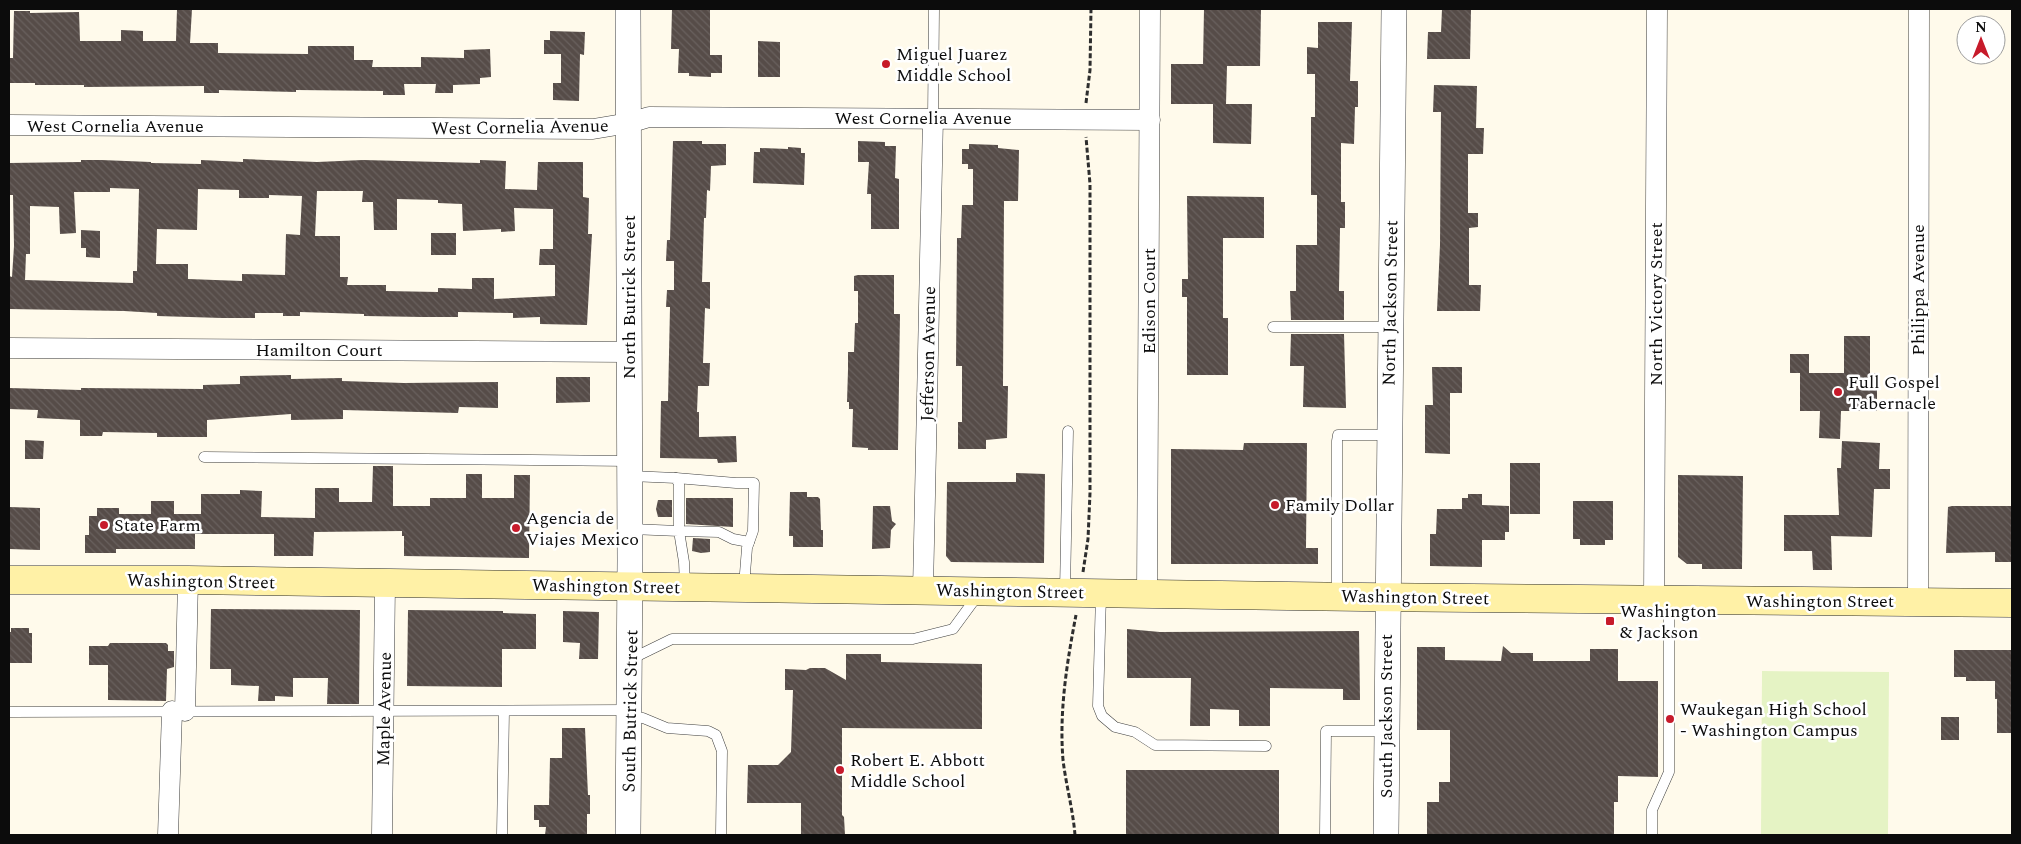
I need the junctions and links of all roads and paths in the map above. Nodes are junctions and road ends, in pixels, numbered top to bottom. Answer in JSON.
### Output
{"nodes":[{"id":1,"x":628,"y":9,"type":"edge"},
{"id":2,"x":934,"y":9,"type":"edge"},
{"id":3,"x":1091,"y":9,"type":"edge"},
{"id":4,"x":1150,"y":9,"type":"edge"},
{"id":5,"x":1394,"y":9,"type":"edge"},
{"id":6,"x":1657,"y":9,"type":"edge"},
{"id":7,"x":1919,"y":9,"type":"edge"},
{"id":8,"x":1086,"y":101,"type":"dead end"},
{"id":9,"x":932,"y":118,"type":"junction"},
{"id":10,"x":1150,"y":120,"type":"junction"},
{"id":11,"x":629,"y":123,"type":"junction"},
{"id":12,"x":9,"y":125,"type":"edge"},
{"id":13,"x":1086,"y":131,"type":"dead end"},
{"id":14,"x":1272,"y":326,"type":"dead end"},
{"id":15,"x":1390,"y":326,"type":"junction"},
{"id":16,"x":9,"y":348,"type":"edge"},
{"id":17,"x":628,"y":352,"type":"junction"},
{"id":18,"x":1068,"y":431,"type":"dead end"},
{"id":19,"x":1389,"y":435,"type":"junction"},
{"id":20,"x":204,"y":457,"type":"dead end"},
{"id":21,"x":630,"y":468,"type":"junction"},
{"id":22,"x":676,"y":478,"type":"junction"},
{"id":23,"x":630,"y":529,"type":"junction"},
{"id":24,"x":679,"y":531,"type":"junction"},
{"id":25,"x":749,"y":542,"type":"junction"},
{"id":26,"x":1084,"y":565,"type":"dead end"},
{"id":27,"x":9,"y":580,"type":"edge"},
{"id":28,"x":188,"y":580,"type":"junction"},
{"id":29,"x":385,"y":584,"type":"junction"},
{"id":30,"x":630,"y":586,"type":"junction"},
{"id":31,"x":685,"y":586,"type":"junction"},
{"id":32,"x":744,"y":587,"type":"junction"},
{"id":33,"x":923,"y":590,"type":"junction"},
{"id":34,"x":981,"y":591,"type":"junction"},
{"id":35,"x":1101,"y":593,"type":"junction"},
{"id":36,"x":1147,"y":594,"type":"junction"},
{"id":37,"x":1337,"y":596,"type":"junction"},
{"id":38,"x":1387,"y":597,"type":"junction"},
{"id":39,"x":1662,"y":600,"type":"junction"},
{"id":40,"x":1918,"y":602,"type":"junction"},
{"id":41,"x":1072,"y":603,"type":"junction"},
{"id":42,"x":2012,"y":603,"type":"edge"},
{"id":43,"x":630,"y":660,"type":"junction"},
{"id":44,"x":179,"y":711,"type":"junction"},
{"id":45,"x":384,"y":711,"type":"junction"},
{"id":46,"x":504,"y":711,"type":"junction"},
{"id":47,"x":9,"y":712,"type":"edge"},
{"id":48,"x":629,"y":714,"type":"junction"},
{"id":49,"x":1386,"y":731,"type":"junction"},
{"id":50,"x":1266,"y":746,"type":"dead end"},
{"id":51,"x":168,"y":835,"type":"edge"},
{"id":52,"x":382,"y":835,"type":"edge"},
{"id":53,"x":502,"y":835,"type":"edge"},
{"id":54,"x":628,"y":835,"type":"edge"},
{"id":55,"x":721,"y":835,"type":"edge"},
{"id":56,"x":1074,"y":835,"type":"edge"},
{"id":57,"x":1326,"y":835,"type":"edge"},
{"id":58,"x":1386,"y":835,"type":"edge"},
{"id":59,"x":1652,"y":835,"type":"edge"}],
"edges":[{"from":1,"to":11,"type":"street","name":"North Butrick Street"},
{"from":2,"to":9,"type":"lane"},
{"from":3,"to":8,"type":"path"},
{"from":4,"to":10,"type":"street","name":"Edison Court"},
{"from":5,"to":15,"type":"street","name":"North Jackson Street"},
{"from":6,"to":39,"type":"street","name":"North Victory Street"},
{"from":7,"to":40,"type":"street","name":"Philippa Avenue"},
{"from":9,"to":10,"type":"street","name":"West Cornelia Avenue"},
{"from":9,"to":11,"type":"street","name":"West Cornelia Avenue"},
{"from":9,"to":33,"type":"street","name":"Jefferson Avenue"},
{"from":10,"to":36,"type":"street","name":"Edison Court"},
{"from":11,"to":12,"type":"street","name":"West Cornelia Avenue"},
{"from":11,"to":17,"type":"street","name":"North Butrick Street"},
{"from":13,"to":26,"type":"path"},
{"from":14,"to":15,"type":"lane"},
{"from":15,"to":19,"type":"street","name":"North Jackson Street"},
{"from":16,"to":17,"type":"street","name":"Hamilton Court"},
{"from":17,"to":21,"type":"street","name":"North Butrick Street"},
{"from":18,"to":41,"type":"lane"},
{"from":19,"to":37,"type":"lane"},
{"from":19,"to":38,"type":"street","name":"North Jackson Street"},
{"from":20,"to":21,"type":"lane"},
{"from":21,"to":22,"type":"lane"},
{"from":21,"to":23,"type":"street","name":"North Butrick Street"},
{"from":22,"to":24,"type":"lane"},
{"from":22,"to":25,"type":"lane"},
{"from":23,"to":24,"type":"lane"},
{"from":23,"to":30,"type":"street","name":"North Butrick Street"},
{"from":24,"to":25,"type":"lane"},
{"from":24,"to":31,"type":"lane"},
{"from":25,"to":32,"type":"lane"},
{"from":27,"to":28,"type":"main road","name":"Washington Street"},
{"from":28,"to":29,"type":"main road","name":"Washington Street"},
{"from":28,"to":44,"type":"street"},
{"from":29,"to":30,"type":"main road","name":"Washington Street"},
{"from":29,"to":45,"type":"street","name":"Maple Avenue"},
{"from":30,"to":31,"type":"main road","name":"Washington Street"},
{"from":30,"to":43,"type":"street","name":"South Butrick Street"},
{"from":31,"to":32,"type":"main road","name":"Washington Street"},
{"from":32,"to":33,"type":"main road","name":"Washington Street"},
{"from":33,"to":34,"type":"main road","name":"Washington Street"},
{"from":34,"to":41,"type":"main road","name":"Washington Street"},
{"from":34,"to":43,"type":"lane"},
{"from":35,"to":36,"type":"main road","name":"Washington Street"},
{"from":35,"to":41,"type":"main road","name":"Washington Street"},
{"from":35,"to":50,"type":"lane"},
{"from":36,"to":37,"type":"main road","name":"Washington Street"},
{"from":37,"to":38,"type":"main road","name":"Washington Street"},
{"from":38,"to":39,"type":"main road","name":"Washington Street"},
{"from":38,"to":49,"type":"street","name":"South Jackson Street"},
{"from":39,"to":40,"type":"main road","name":"Washington Street"},
{"from":39,"to":59,"type":"lane"},
{"from":40,"to":42,"type":"main road","name":"Washington Street"},
{"from":41,"to":56,"type":"path"},
{"from":43,"to":48,"type":"street","name":"South Butrick Street"},
{"from":44,"to":45,"type":"lane"},
{"from":44,"to":47,"type":"lane"},
{"from":44,"to":51,"type":"street"},
{"from":45,"to":46,"type":"lane"},
{"from":45,"to":52,"type":"street","name":"Maple Avenue"},
{"from":46,"to":48,"type":"lane"},
{"from":46,"to":53,"type":"lane"},
{"from":48,"to":54,"type":"street","name":"South Butrick Street"},
{"from":48,"to":55,"type":"lane"},
{"from":49,"to":57,"type":"lane"},
{"from":49,"to":58,"type":"street","name":"South Jackson Street"}]}
